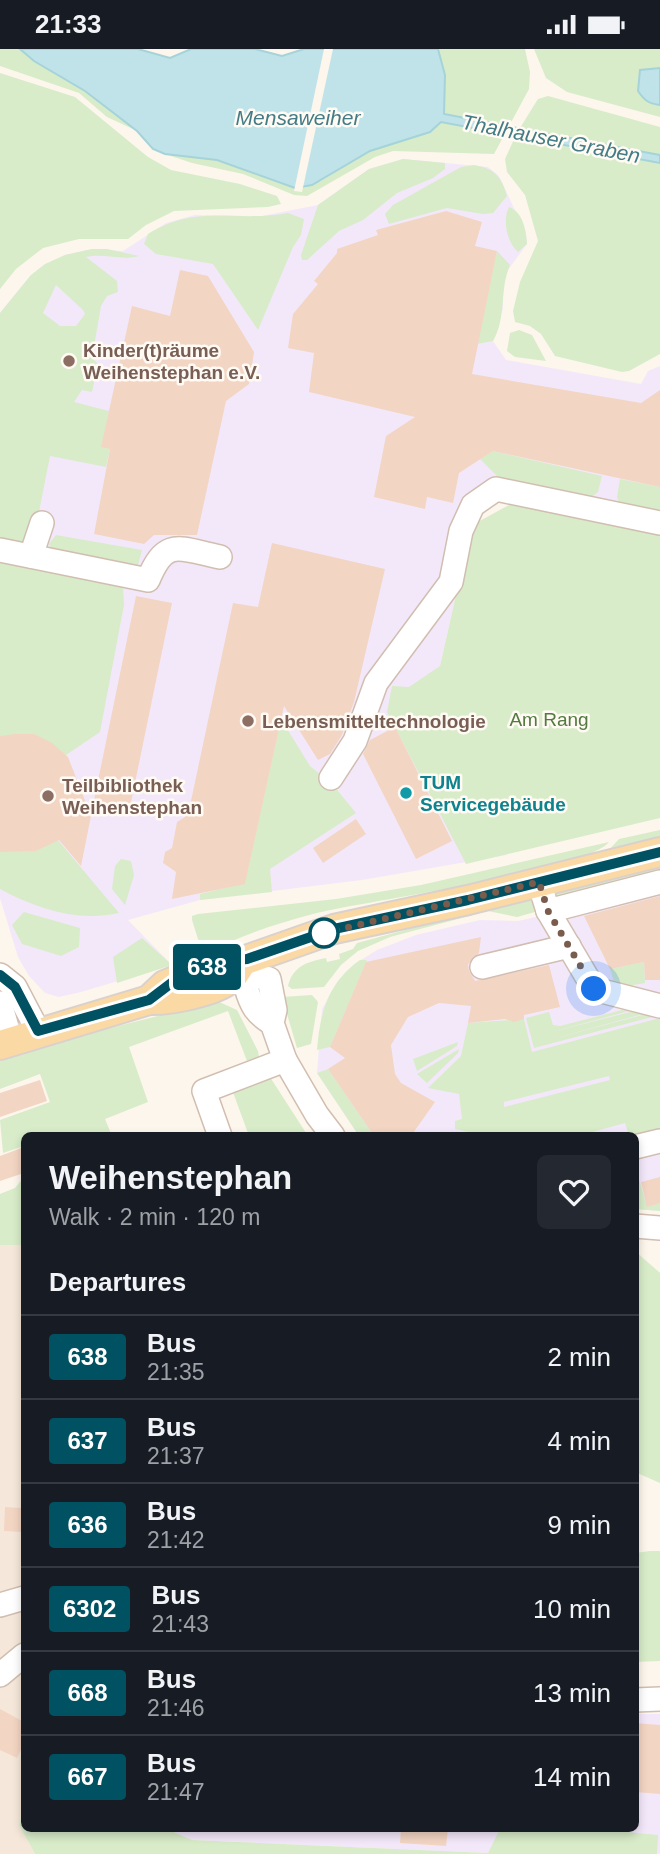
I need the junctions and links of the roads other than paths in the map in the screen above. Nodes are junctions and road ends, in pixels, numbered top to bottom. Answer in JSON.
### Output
{"nodes":[{"id":1,"x":42,"y":523,"type":"dead end"},
{"id":2,"x":660,"y":523,"type":"edge"},
{"id":3,"x":0,"y":550,"type":"edge"},
{"id":4,"x":31,"y":556,"type":"junction"},
{"id":5,"x":220,"y":557,"type":"dead end"},
{"id":6,"x":331,"y":778,"type":"dead end"},
{"id":7,"x":660,"y":852,"type":"edge"},
{"id":8,"x":539,"y":882,"type":"junction"},
{"id":9,"x":660,"y":882,"type":"edge"},
{"id":10,"x":548,"y":911,"type":"junction"},
{"id":11,"x":569,"y":946,"type":"junction"},
{"id":12,"x":248,"y":965,"type":"junction"},
{"id":13,"x":482,"y":967,"type":"dead end"},
{"id":14,"x":0,"y":975,"type":"edge"},
{"id":15,"x":0,"y":1003,"type":"edge"},
{"id":16,"x":660,"y":1006,"type":"edge"},
{"id":17,"x":38,"y":1031,"type":"junction"},
{"id":18,"x":6,"y":1043,"type":"edge"},
{"id":19,"x":285,"y":1060,"type":"junction"},
{"id":20,"x":219,"y":1132,"type":"edge"},
{"id":21,"x":328,"y":1132,"type":"edge"},
{"id":22,"x":660,"y":1141,"type":"edge"},
{"id":23,"x":639,"y":1146,"type":"edge"},
{"id":24,"x":639,"y":1226,"type":"edge"},
{"id":25,"x":660,"y":1228,"type":"edge"},
{"id":26,"x":21,"y":1599,"type":"edge"},
{"id":27,"x":0,"y":1605,"type":"edge"},
{"id":28,"x":21,"y":1658,"type":"edge"},
{"id":29,"x":0,"y":1675,"type":"edge"},
{"id":30,"x":660,"y":1699,"type":"edge"},
{"id":31,"x":639,"y":1700,"type":"edge"}],
"edges":[{"from":1,"to":4,"type":"street"},
{"from":2,"to":6,"type":"street"},
{"from":3,"to":4,"type":"street"},
{"from":4,"to":5,"type":"street"},
{"from":7,"to":8,"type":"main road"},
{"from":8,"to":10,"type":"street"},
{"from":8,"to":12,"type":"main road"},
{"from":9,"to":10,"type":"street"},
{"from":10,"to":11,"type":"street"},
{"from":11,"to":13,"type":"street"},
{"from":11,"to":16,"type":"street"},
{"from":12,"to":17,"type":"main road"},
{"from":12,"to":19,"type":"street"},
{"from":14,"to":17,"type":"street"},
{"from":15,"to":18,"type":"street"},
{"from":17,"to":18,"type":"main road"},
{"from":19,"to":20,"type":"street"},
{"from":19,"to":21,"type":"street"},
{"from":22,"to":23,"type":"street"},
{"from":24,"to":25,"type":"street"},
{"from":26,"to":27,"type":"street"},
{"from":28,"to":29,"type":"street"},
{"from":30,"to":31,"type":"street"}]}
